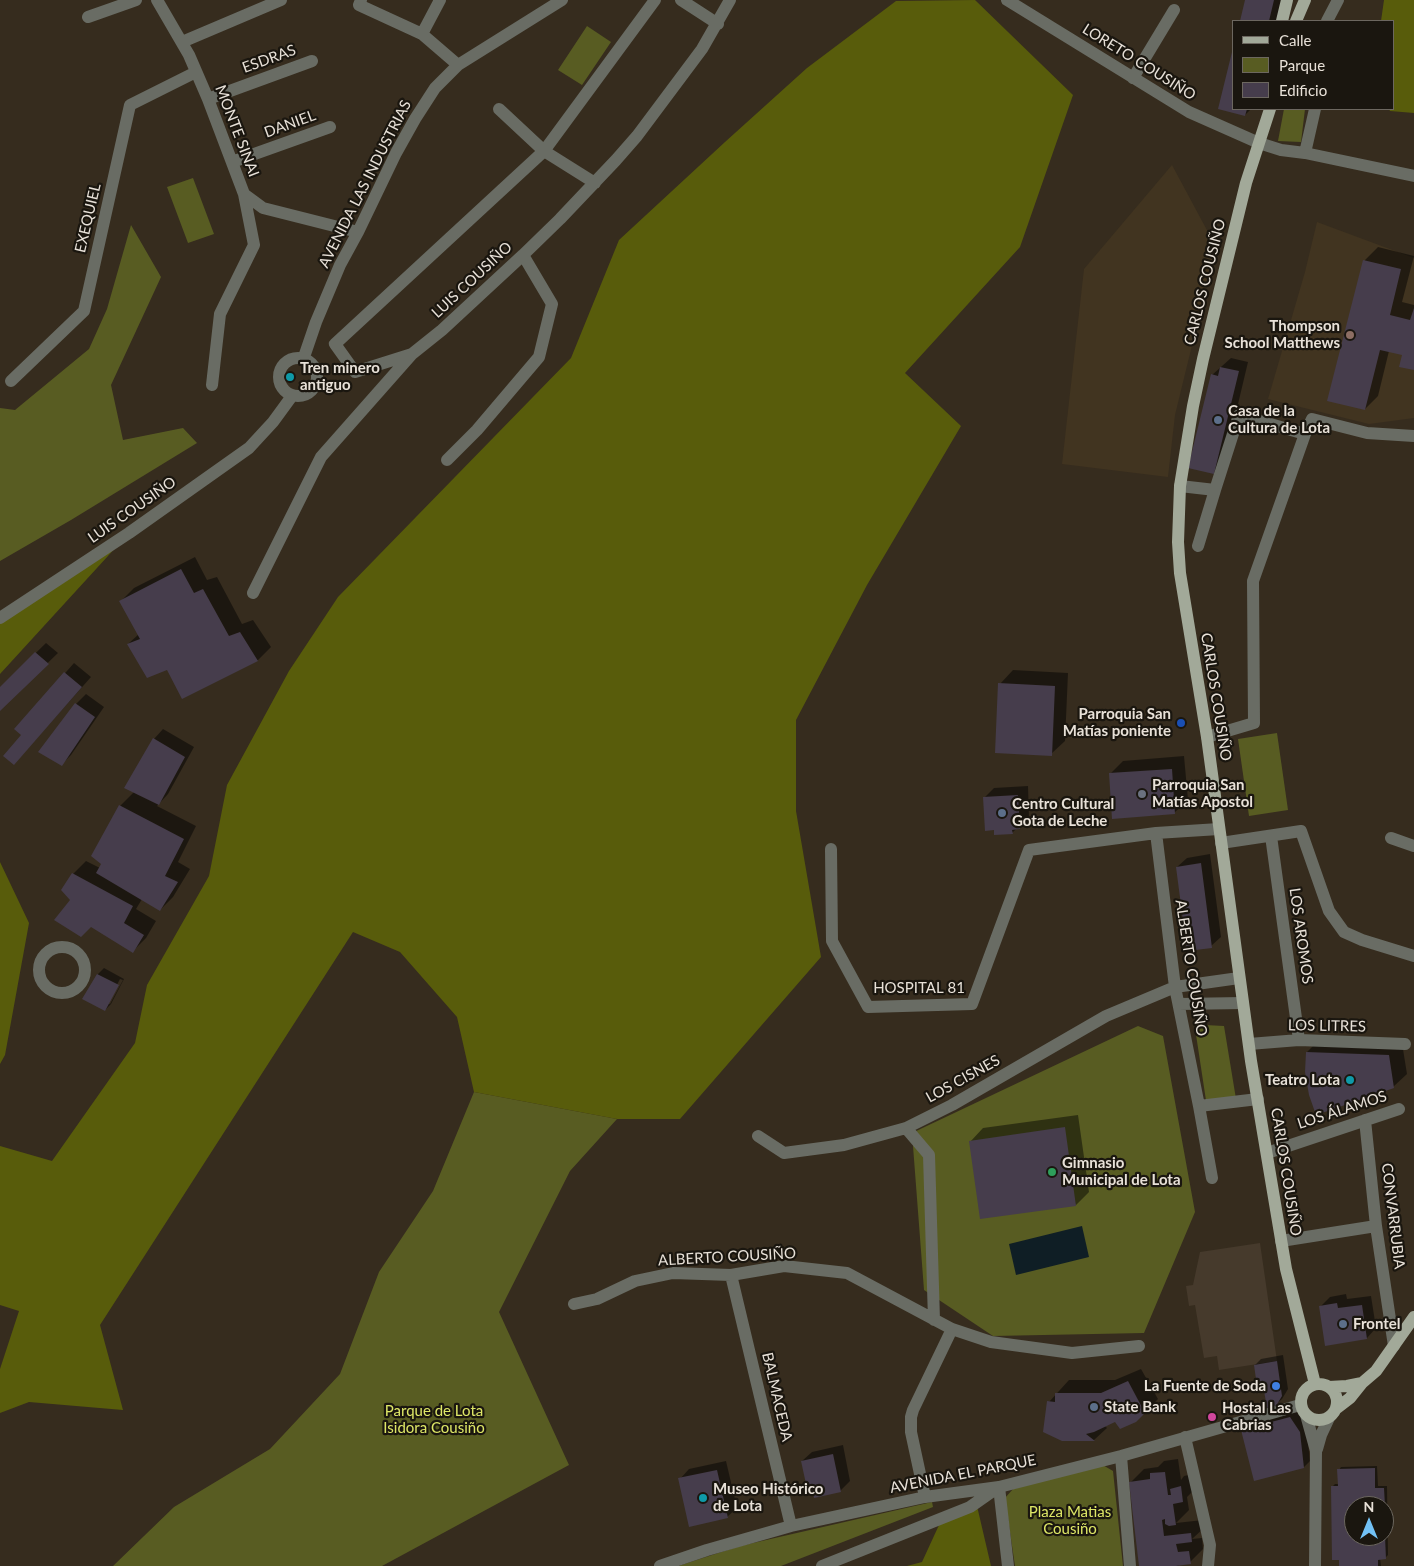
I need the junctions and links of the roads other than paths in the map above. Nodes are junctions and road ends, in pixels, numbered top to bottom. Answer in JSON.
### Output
{"nodes":[{"id":1,"x":136,"y":0,"type":"edge"},
{"id":2,"x":157,"y":0,"type":"edge"},
{"id":3,"x":281,"y":0,"type":"edge"},
{"id":4,"x":440,"y":0,"type":"edge"},
{"id":5,"x":562,"y":0,"type":"edge"},
{"id":6,"x":655,"y":0,"type":"edge"},
{"id":7,"x":681,"y":0,"type":"edge"},
{"id":8,"x":730,"y":0,"type":"edge"},
{"id":9,"x":1007,"y":0,"type":"edge"},
{"id":10,"x":1287,"y":0,"type":"edge"},
{"id":11,"x":1305,"y":0,"type":"edge"},
{"id":12,"x":1338,"y":0,"type":"edge"},
{"id":13,"x":360,"y":2,"type":"edge"},
{"id":14,"x":1174,"y":10,"type":"dead end"},
{"id":15,"x":88,"y":17,"type":"dead end"},
{"id":16,"x":1282,"y":20,"type":"edge"},
{"id":17,"x":1296,"y":20,"type":"edge"},
{"id":18,"x":1328,"y":20,"type":"edge"},
{"id":19,"x":718,"y":24,"type":"junction"},
{"id":20,"x":422,"y":34,"type":"junction"},
{"id":21,"x":182,"y":42,"type":"junction"},
{"id":22,"x":312,"y":61,"type":"dead end"},
{"id":23,"x":458,"y":65,"type":"junction"},
{"id":24,"x":196,"y":72,"type":"junction"},
{"id":25,"x":1133,"y":78,"type":"junction"},
{"id":26,"x":208,"y":99,"type":"junction"},
{"id":27,"x":499,"y":109,"type":"dead end"},
{"id":28,"x":1270,"y":110,"type":"edge"},
{"id":29,"x":1315,"y":110,"type":"edge"},
{"id":30,"x":330,"y":127,"type":"dead end"},
{"id":31,"x":1259,"y":143,"type":"junction"},
{"id":32,"x":544,"y":151,"type":"junction"},
{"id":33,"x":1305,"y":152,"type":"junction"},
{"id":34,"x":232,"y":162,"type":"junction"},
{"id":35,"x":1414,"y":176,"type":"edge"},
{"id":36,"x":595,"y":183,"type":"junction"},
{"id":37,"x":244,"y":194,"type":"junction"},
{"id":38,"x":358,"y":232,"type":"junction"},
{"id":39,"x":523,"y":255,"type":"junction"},
{"id":40,"x":412,"y":354,"type":"junction"},
{"id":41,"x":304,"y":357,"type":"junction"},
{"id":42,"x":11,"y":381,"type":"dead end"},
{"id":43,"x":212,"y":385,"type":"dead end"},
{"id":44,"x":292,"y":396,"type":"junction"},
{"id":45,"x":1305,"y":434,"type":"junction"},
{"id":46,"x":1414,"y":436,"type":"edge"},
{"id":47,"x":447,"y":460,"type":"dead end"},
{"id":48,"x":1180,"y":486,"type":"junction"},
{"id":49,"x":1215,"y":490,"type":"junction"},
{"id":50,"x":1198,"y":546,"type":"dead end"},
{"id":51,"x":253,"y":593,"type":"dead end"},
{"id":52,"x":0,"y":618,"type":"edge"},
{"id":53,"x":1207,"y":737,"type":"junction"},
{"id":54,"x":1219,"y":828,"type":"junction"},
{"id":55,"x":1156,"y":833,"type":"junction"},
{"id":56,"x":1271,"y":836,"type":"junction"},
{"id":57,"x":1391,"y":838,"type":"dead end"},
{"id":58,"x":1221,"y":843,"type":"junction"},
{"id":59,"x":1414,"y":846,"type":"edge"},
{"id":60,"x":831,"y":849,"type":"dead end"},
{"id":61,"x":1414,"y":956,"type":"edge"},
{"id":62,"x":1239,"y":978,"type":"junction"},
{"id":63,"x":1175,"y":987,"type":"junction"},
{"id":64,"x":1243,"y":1003,"type":"junction"},
{"id":65,"x":1179,"y":1004,"type":"junction"},
{"id":66,"x":1299,"y":1040,"type":"junction"},
{"id":67,"x":1249,"y":1044,"type":"junction"},
{"id":68,"x":1405,"y":1044,"type":"dead end"},
{"id":69,"x":1258,"y":1099,"type":"junction"},
{"id":70,"x":1199,"y":1106,"type":"junction"},
{"id":71,"x":1399,"y":1108,"type":"dead end"},
{"id":72,"x":1365,"y":1120,"type":"junction"},
{"id":73,"x":906,"y":1128,"type":"junction"},
{"id":74,"x":758,"y":1136,"type":"dead end"},
{"id":75,"x":1267,"y":1153,"type":"junction"},
{"id":76,"x":1212,"y":1178,"type":"dead end"},
{"id":77,"x":1376,"y":1226,"type":"junction"},
{"id":78,"x":1281,"y":1240,"type":"junction"},
{"id":79,"x":731,"y":1274,"type":"junction"},
{"id":80,"x":574,"y":1304,"type":"dead end"},
{"id":81,"x":1414,"y":1317,"type":"edge"},
{"id":82,"x":934,"y":1320,"type":"junction"},
{"id":83,"x":952,"y":1329,"type":"junction"},
{"id":84,"x":1139,"y":1346,"type":"dead end"},
{"id":85,"x":1394,"y":1346,"type":"junction"},
{"id":86,"x":1362,"y":1383,"type":"junction"},
{"id":87,"x":1315,"y":1384,"type":"junction"},
{"id":88,"x":1329,"y":1387,"type":"junction"},
{"id":89,"x":1303,"y":1410,"type":"junction"},
{"id":90,"x":1333,"y":1413,"type":"junction"},
{"id":91,"x":1185,"y":1437,"type":"junction"},
{"id":92,"x":1316,"y":1451,"type":"junction"},
{"id":93,"x":1121,"y":1456,"type":"junction"},
{"id":94,"x":998,"y":1487,"type":"junction"},
{"id":95,"x":925,"y":1497,"type":"junction"},
{"id":96,"x":791,"y":1526,"type":"junction"},
{"id":97,"x":660,"y":1566,"type":"edge"},
{"id":98,"x":822,"y":1566,"type":"edge"},
{"id":99,"x":1008,"y":1566,"type":"edge"},
{"id":100,"x":1130,"y":1566,"type":"edge"},
{"id":101,"x":1208,"y":1566,"type":"edge"},
{"id":102,"x":1315,"y":1566,"type":"edge"}],
"edges":[{"from":1,"to":15,"type":"street"},
{"from":2,"to":21,"type":"street","name":"MONTE SINAI"},
{"from":3,"to":21,"type":"street"},
{"from":4,"to":20,"type":"street"},
{"from":5,"to":23,"type":"street","name":"AVENIDA LAS INDUSTRIAS"},
{"from":6,"to":32,"type":"street"},
{"from":7,"to":19,"type":"street"},
{"from":8,"to":19,"type":"street","name":"LUIS COUSIÑO"},
{"from":9,"to":25,"type":"street","name":"LORETO COUSIÑO"},
{"from":10,"to":16,"type":"main road"},
{"from":11,"to":17,"type":"main road"},
{"from":12,"to":18,"type":"street"},
{"from":13,"to":20,"type":"street"},
{"from":14,"to":25,"type":"street"},
{"from":19,"to":36,"type":"street","name":"LUIS COUSIÑO"},
{"from":20,"to":23,"type":"street"},
{"from":21,"to":24,"type":"street","name":"MONTE SINAI"},
{"from":22,"to":26,"type":"street","name":"ESDRAS"},
{"from":23,"to":38,"type":"street","name":"AVENIDA LAS INDUSTRIAS"},
{"from":24,"to":26,"type":"street","name":"MONTE SINAI"},
{"from":24,"to":42,"type":"street","name":"EXEQUIEL"},
{"from":25,"to":31,"type":"street","name":"LORETO COUSIÑO"},
{"from":26,"to":34,"type":"street","name":"MONTE SINAI"},
{"from":27,"to":32,"type":"street"},
{"from":28,"to":31,"type":"main road","name":"CARLOS COUSIÑO"},
{"from":29,"to":33,"type":"street"},
{"from":30,"to":34,"type":"street","name":"DANIEL"},
{"from":31,"to":33,"type":"street","name":"LORETO COUSIÑO"},
{"from":31,"to":48,"type":"main road","name":"CARLOS COUSIÑO"},
{"from":32,"to":36,"type":"street"},
{"from":32,"to":40,"type":"street"},
{"from":33,"to":35,"type":"street","name":"LORETO COUSIÑO"},
{"from":34,"to":37,"type":"street","name":"MONTE SINAI"},
{"from":36,"to":39,"type":"street","name":"LUIS COUSIÑO"},
{"from":37,"to":38,"type":"street","name":"MONTE SINAI"},
{"from":37,"to":43,"type":"street"},
{"from":38,"to":41,"type":"street","name":"AVENIDA LAS INDUSTRIAS"},
{"from":39,"to":40,"type":"street","name":"LUIS COUSIÑO"},
{"from":39,"to":47,"type":"street"},
{"from":40,"to":51,"type":"street","name":"LUIS COUSIÑO"},
{"from":41,"to":44,"type":"street"},
{"from":41,"to":44,"type":"street"},
{"from":44,"to":52,"type":"street","name":"LUIS COUSIÑO"},
{"from":45,"to":46,"type":"street"},
{"from":45,"to":49,"type":"street"},
{"from":45,"to":53,"type":"street"},
{"from":48,"to":49,"type":"street"},
{"from":48,"to":53,"type":"main road","name":"CARLOS COUSIÑO"},
{"from":49,"to":50,"type":"street"},
{"from":53,"to":54,"type":"main road","name":"CARLOS COUSIÑO"},
{"from":54,"to":55,"type":"street"},
{"from":54,"to":58,"type":"main road","name":"CARLOS COUSIÑO"},
{"from":55,"to":60,"type":"street","name":"HOSPITAL 81"},
{"from":55,"to":63,"type":"street","name":"ALBERTO COUSIÑO"},
{"from":56,"to":58,"type":"street"},
{"from":56,"to":61,"type":"street"},
{"from":56,"to":66,"type":"street","name":"LOS AROMOS"},
{"from":57,"to":59,"type":"street"},
{"from":58,"to":62,"type":"main road","name":"CARLOS COUSIÑO"},
{"from":62,"to":63,"type":"street","name":"LOS CISNES"},
{"from":62,"to":64,"type":"main road","name":"CARLOS COUSIÑO"},
{"from":63,"to":65,"type":"street","name":"ALBERTO COUSIÑO"},
{"from":63,"to":73,"type":"street","name":"LOS CISNES"},
{"from":64,"to":65,"type":"street"},
{"from":64,"to":67,"type":"main road","name":"CARLOS COUSIÑO"},
{"from":65,"to":70,"type":"street","name":"ALBERTO COUSIÑO"},
{"from":66,"to":67,"type":"street","name":"LOS LITRES"},
{"from":66,"to":68,"type":"street","name":"LOS LITRES"},
{"from":67,"to":69,"type":"main road","name":"CARLOS COUSIÑO"},
{"from":69,"to":70,"type":"street"},
{"from":69,"to":75,"type":"main road","name":"CARLOS COUSIÑO"},
{"from":70,"to":76,"type":"street","name":"ALBERTO COUSIÑO"},
{"from":71,"to":72,"type":"street","name":"LOS ÁLAMOS"},
{"from":72,"to":75,"type":"street","name":"LOS ÁLAMOS"},
{"from":72,"to":77,"type":"street","name":"CONVARRUBIA"},
{"from":73,"to":74,"type":"street","name":"LOS CISNES"},
{"from":73,"to":82,"type":"street"},
{"from":75,"to":78,"type":"main road","name":"CARLOS COUSIÑO"},
{"from":77,"to":78,"type":"street"},
{"from":77,"to":85,"type":"street","name":"CONVARRUBIA"},
{"from":78,"to":87,"type":"main road","name":"CARLOS COUSIÑO"},
{"from":79,"to":80,"type":"street","name":"ALBERTO COUSIÑO"},
{"from":79,"to":82,"type":"street","name":"ALBERTO COUSIÑO"},
{"from":79,"to":96,"type":"street","name":"BALMACEDA"},
{"from":81,"to":85,"type":"main road"},
{"from":82,"to":83,"type":"street","name":"ALBERTO COUSIÑO"},
{"from":83,"to":84,"type":"street","name":"ALBERTO COUSIÑO"},
{"from":83,"to":95,"type":"street"},
{"from":85,"to":86,"type":"main road"},
{"from":86,"to":88,"type":"main road"},
{"from":86,"to":90,"type":"main road"},
{"from":87,"to":88,"type":"main road"},
{"from":87,"to":89,"type":"main road"},
{"from":88,"to":90,"type":"main road"},
{"from":89,"to":90,"type":"main road"},
{"from":89,"to":91,"type":"street","name":"AVENIDA EL PARQUE"},
{"from":89,"to":92,"type":"street"},
{"from":90,"to":92,"type":"street"},
{"from":91,"to":93,"type":"street","name":"AVENIDA EL PARQUE"},
{"from":91,"to":101,"type":"street"},
{"from":92,"to":102,"type":"street"},
{"from":93,"to":94,"type":"street","name":"AVENIDA EL PARQUE"},
{"from":93,"to":100,"type":"street"},
{"from":94,"to":95,"type":"street","name":"AVENIDA EL PARQUE"},
{"from":94,"to":98,"type":"street"},
{"from":94,"to":99,"type":"street"},
{"from":95,"to":96,"type":"street","name":"AVENIDA EL PARQUE"},
{"from":96,"to":97,"type":"street","name":"AVENIDA EL PARQUE"}]}
